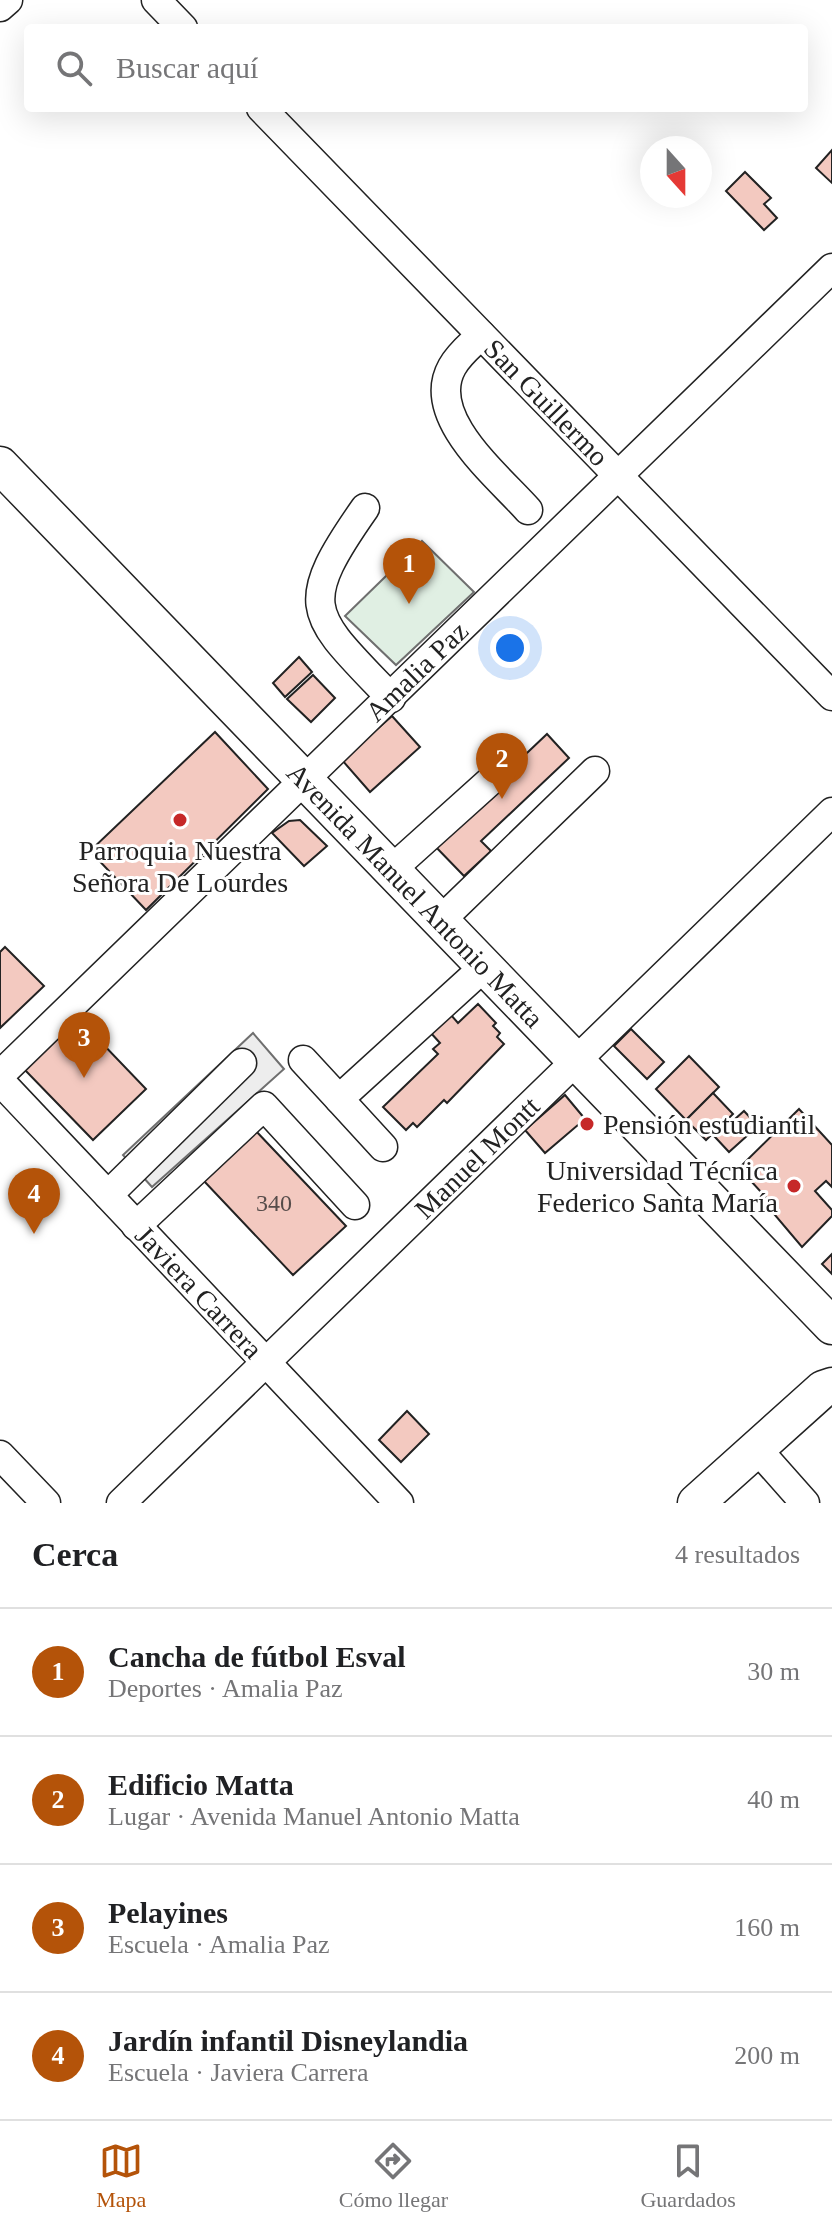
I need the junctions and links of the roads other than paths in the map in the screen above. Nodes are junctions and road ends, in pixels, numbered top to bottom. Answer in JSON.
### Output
{"nodes":[{"id":1,"x":8,"y":0,"type":"edge"},
{"id":2,"x":156,"y":0,"type":"edge"},
{"id":3,"x":0,"y":7,"type":"edge"},
{"id":4,"x":179,"y":24,"type":"edge"},
{"id":5,"x":265,"y":112,"type":"edge"},
{"id":6,"x":828,"y":280,"type":"edge"},
{"id":7,"x":481,"y":335,"type":"junction"},
{"id":8,"x":0,"y":465,"type":"edge"},
{"id":9,"x":619,"y":475,"type":"junction"},
{"id":10,"x":365,"y":508,"type":"dead end"},
{"id":11,"x":528,"y":510,"type":"dead end"},
{"id":12,"x":832,"y":696,"type":"edge"},
{"id":13,"x":391,"y":698,"type":"junction"},
{"id":14,"x":509,"y":764,"type":"dead end"},
{"id":15,"x":595,"y":771,"type":"dead end"},
{"id":16,"x":304,"y":782,"type":"junction"},
{"id":17,"x":832,"y":812,"type":"edge"},
{"id":18,"x":390,"y":871,"type":"junction"},
{"id":19,"x":440,"y":921,"type":"junction"},
{"id":20,"x":484,"y":967,"type":"junction"},
{"id":21,"x":303,"y":1060,"type":"dead end"},
{"id":22,"x":576,"y":1061,"type":"junction"},
{"id":23,"x":242,"y":1063,"type":"dead end"},
{"id":24,"x":0,"y":1075,"type":"edge"},
{"id":25,"x":0,"y":1081,"type":"edge"},
{"id":26,"x":339,"y":1099,"type":"junction"},
{"id":27,"x":383,"y":1147,"type":"dead end"},
{"id":28,"x":108,"y":1195,"type":"junction"},
{"id":29,"x":355,"y":1205,"type":"dead end"},
{"id":30,"x":136,"y":1226,"type":"junction"},
{"id":31,"x":832,"y":1326,"type":"edge"},
{"id":32,"x":266,"y":1363,"type":"junction"},
{"id":33,"x":829,"y":1379,"type":"edge"},
{"id":34,"x":758,"y":1450,"type":"junction"},
{"id":35,"x":0,"y":1455,"type":"edge"},
{"id":36,"x":46,"y":1503,"type":"edge"},
{"id":37,"x":121,"y":1503,"type":"edge"},
{"id":38,"x":399,"y":1503,"type":"edge"},
{"id":39,"x":696,"y":1503,"type":"edge"},
{"id":40,"x":805,"y":1503,"type":"edge"}],
"edges":[{"from":1,"to":3,"type":"street"},
{"from":2,"to":4,"type":"street"},
{"from":5,"to":7,"type":"street","name":"San Guillermo"},
{"from":6,"to":9,"type":"street","name":"Amalia Paz"},
{"from":7,"to":9,"type":"street","name":"San Guillermo"},
{"from":7,"to":11,"type":"street"},
{"from":8,"to":16,"type":"main road","name":"Avenida Manuel Antonio Matta"},
{"from":9,"to":12,"type":"street","name":"San Guillermo"},
{"from":9,"to":13,"type":"street","name":"Amalia Paz"},
{"from":10,"to":13,"type":"street"},
{"from":13,"to":16,"type":"street","name":"Amalia Paz"},
{"from":14,"to":18,"type":"street"},
{"from":15,"to":19,"type":"street"},
{"from":16,"to":18,"type":"main road","name":"Avenida Manuel Antonio Matta"},
{"from":16,"to":24,"type":"street","name":"Amalia Paz"},
{"from":17,"to":22,"type":"street","name":"Manuel Montt"},
{"from":18,"to":19,"type":"main road","name":"Avenida Manuel Antonio Matta"},
{"from":19,"to":20,"type":"main road","name":"Avenida Manuel Antonio Matta"},
{"from":20,"to":22,"type":"main road","name":"Avenida Manuel Antonio Matta"},
{"from":20,"to":26,"type":"street"},
{"from":21,"to":26,"type":"street"},
{"from":22,"to":31,"type":"main road","name":"Avenida Manuel Antonio Matta"},
{"from":22,"to":32,"type":"street","name":"Manuel Montt"},
{"from":23,"to":28,"type":"street"},
{"from":25,"to":28,"type":"street","name":"Javiera Carrera"},
{"from":26,"to":27,"type":"street"},
{"from":28,"to":30,"type":"street","name":"Javiera Carrera"},
{"from":29,"to":30,"type":"street"},
{"from":30,"to":32,"type":"street","name":"Javiera Carrera"},
{"from":32,"to":37,"type":"street","name":"Manuel Montt"},
{"from":32,"to":38,"type":"street","name":"Javiera Carrera"},
{"from":33,"to":34,"type":"main road"},
{"from":34,"to":39,"type":"main road"},
{"from":34,"to":40,"type":"street"},
{"from":35,"to":36,"type":"street"}]}
